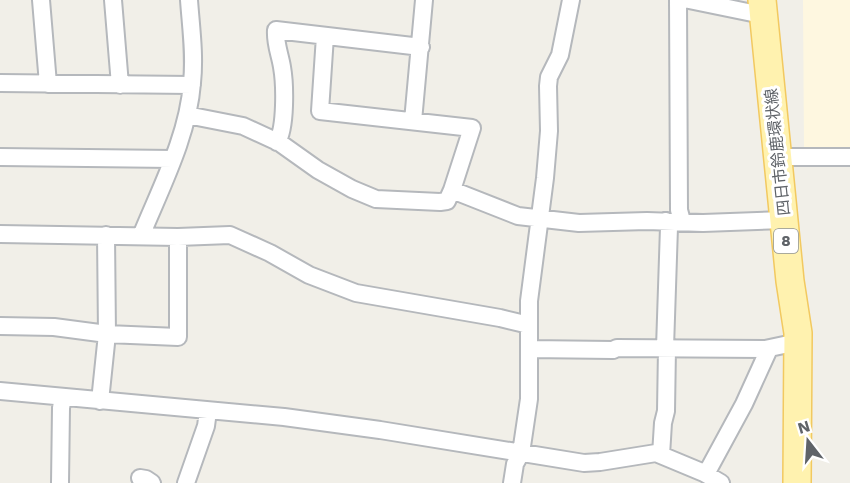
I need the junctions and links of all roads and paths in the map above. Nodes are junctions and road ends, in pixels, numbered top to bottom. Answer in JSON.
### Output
{"nodes":[{"id":1,"x":41,"y":0,"type":"edge"},
{"id":2,"x":113,"y":0,"type":"edge"},
{"id":3,"x":189,"y":0,"type":"edge"},
{"id":4,"x":424,"y":0,"type":"edge"},
{"id":5,"x":571,"y":0,"type":"edge"},
{"id":6,"x":678,"y":0,"type":"edge"},
{"id":7,"x":689,"y":0,"type":"edge"},
{"id":8,"x":762,"y":7,"type":"edge"},
{"id":9,"x":325,"y":36,"type":"junction"},
{"id":10,"x":421,"y":46,"type":"junction"},
{"id":11,"x":0,"y":83,"type":"edge"},
{"id":12,"x":48,"y":84,"type":"junction"},
{"id":13,"x":120,"y":85,"type":"junction"},
{"id":14,"x":192,"y":85,"type":"junction"},
{"id":15,"x":187,"y":115,"type":"junction"},
{"id":16,"x":413,"y":122,"type":"junction"},
{"id":17,"x":277,"y":142,"type":"junction"},
{"id":18,"x":778,"y":157,"type":"junction"},
{"id":19,"x":0,"y":158,"type":"edge"},
{"id":20,"x":850,"y":158,"type":"edge"},
{"id":21,"x":172,"y":159,"type":"junction"},
{"id":22,"x":452,"y":190,"type":"junction"},
{"id":23,"x":539,"y":219,"type":"junction"},
{"id":24,"x":784,"y":220,"type":"junction"},
{"id":25,"x":674,"y":221,"type":"junction"},
{"id":26,"x":0,"y":234,"type":"edge"},
{"id":27,"x":106,"y":235,"type":"junction"},
{"id":28,"x":141,"y":236,"type":"junction"},
{"id":29,"x":178,"y":237,"type":"junction"},
{"id":30,"x":529,"y":325,"type":"junction"},
{"id":31,"x":0,"y":326,"type":"edge"},
{"id":32,"x":107,"y":334,"type":"junction"},
{"id":33,"x":798,"y":342,"type":"junction"},
{"id":34,"x":666,"y":348,"type":"junction"},
{"id":35,"x":529,"y":349,"type":"junction"},
{"id":36,"x":769,"y":349,"type":"junction"},
{"id":37,"x":0,"y":391,"type":"edge"},
{"id":38,"x":63,"y":397,"type":"junction"},
{"id":39,"x":100,"y":401,"type":"junction"},
{"id":40,"x":208,"y":411,"type":"junction"},
{"id":41,"x":521,"y":453,"type":"junction"},
{"id":42,"x":661,"y":455,"type":"junction"},
{"id":43,"x":703,"y":477,"type":"edge"},
{"id":44,"x":60,"y":483,"type":"edge"},
{"id":45,"x":186,"y":483,"type":"edge"},
{"id":46,"x":512,"y":483,"type":"edge"},
{"id":47,"x":721,"y":483,"type":"edge"},
{"id":48,"x":797,"y":483,"type":"edge"}],
"edges":[{"from":1,"to":12,"type":"street"},
{"from":2,"to":13,"type":"street"},
{"from":3,"to":14,"type":"street"},
{"from":4,"to":10,"type":"street"},
{"from":5,"to":23,"type":"street"},
{"from":6,"to":25,"type":"street"},
{"from":7,"to":8,"type":"street"},
{"from":8,"to":18,"type":"main road","name":"四日市鈴鹿環状線","number":"8"},
{"from":9,"to":10,"type":"street"},
{"from":9,"to":16,"type":"street"},
{"from":9,"to":17,"type":"street"},
{"from":10,"to":16,"type":"street"},
{"from":11,"to":12,"type":"street"},
{"from":12,"to":13,"type":"street"},
{"from":13,"to":14,"type":"street"},
{"from":14,"to":15,"type":"street"},
{"from":15,"to":17,"type":"street"},
{"from":15,"to":21,"type":"street"},
{"from":16,"to":22,"type":"street"},
{"from":17,"to":22,"type":"street"},
{"from":18,"to":20,"type":"street"},
{"from":18,"to":24,"type":"main road","name":"四日市鈴鹿環状線","number":"8"},
{"from":19,"to":21,"type":"street"},
{"from":21,"to":28,"type":"street"},
{"from":22,"to":23,"type":"street"},
{"from":23,"to":25,"type":"street"},
{"from":23,"to":30,"type":"street"},
{"from":24,"to":25,"type":"street"},
{"from":24,"to":33,"type":"main road","name":"四日市鈴鹿環状線","number":"8"},
{"from":25,"to":34,"type":"street"},
{"from":26,"to":27,"type":"street"},
{"from":27,"to":28,"type":"street"},
{"from":27,"to":32,"type":"street"},
{"from":28,"to":29,"type":"street"},
{"from":29,"to":30,"type":"street"},
{"from":29,"to":32,"type":"street"},
{"from":30,"to":35,"type":"street"},
{"from":31,"to":32,"type":"street"},
{"from":32,"to":39,"type":"street"},
{"from":33,"to":36,"type":"street"},
{"from":33,"to":48,"type":"main road","name":"四日市鈴鹿環状線","number":"8"},
{"from":34,"to":35,"type":"street"},
{"from":34,"to":36,"type":"street"},
{"from":34,"to":42,"type":"street"},
{"from":35,"to":41,"type":"street"},
{"from":36,"to":43,"type":"street"},
{"from":37,"to":38,"type":"street"},
{"from":38,"to":39,"type":"street"},
{"from":38,"to":44,"type":"street"},
{"from":39,"to":40,"type":"street"},
{"from":40,"to":41,"type":"street"},
{"from":40,"to":45,"type":"street"},
{"from":41,"to":42,"type":"street"},
{"from":41,"to":46,"type":"street"},
{"from":42,"to":43,"type":"street"},
{"from":43,"to":47,"type":"street"}]}
